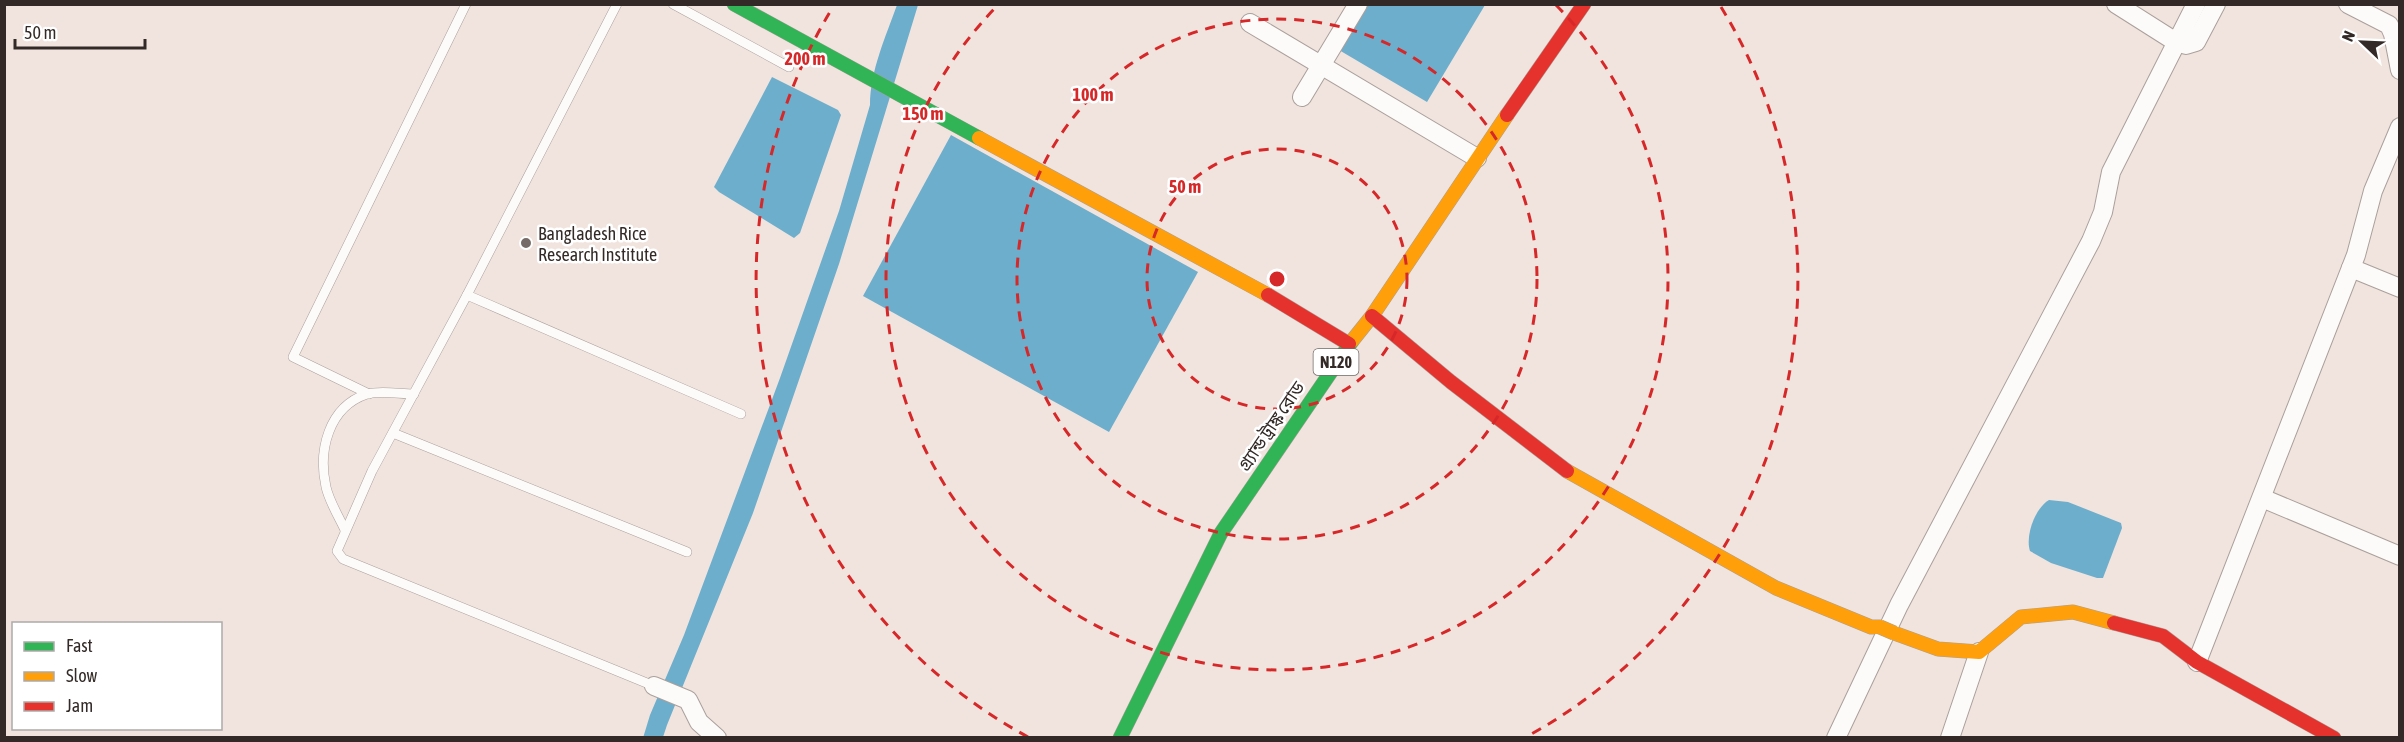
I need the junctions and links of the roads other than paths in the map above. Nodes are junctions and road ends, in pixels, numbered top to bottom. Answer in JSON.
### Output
{"nodes":[{"id":1,"x":466,"y":4,"type":"edge"},
{"id":2,"x":617,"y":4,"type":"edge"},
{"id":3,"x":673,"y":4,"type":"edge"},
{"id":4,"x":734,"y":4,"type":"edge"},
{"id":5,"x":1358,"y":4,"type":"edge"},
{"id":6,"x":1584,"y":4,"type":"edge"},
{"id":7,"x":2116,"y":4,"type":"edge"},
{"id":8,"x":2196,"y":4,"type":"edge"},
{"id":9,"x":2216,"y":4,"type":"edge"},
{"id":10,"x":2348,"y":4,"type":"edge"},
{"id":11,"x":1250,"y":23,"type":"dead end"},
{"id":12,"x":2176,"y":42,"type":"junction"},
{"id":13,"x":1322,"y":66,"type":"junction"},
{"id":14,"x":789,"y":67,"type":"dead end"},
{"id":15,"x":2400,"y":70,"type":"edge"},
{"id":16,"x":1302,"y":97,"type":"dead end"},
{"id":17,"x":2400,"y":127,"type":"edge"},
{"id":18,"x":1477,"y":158,"type":"junction"},
{"id":19,"x":2351,"y":268,"type":"junction"},
{"id":20,"x":2400,"y":288,"type":"edge"},
{"id":21,"x":467,"y":295,"type":"junction"},
{"id":22,"x":1372,"y":316,"type":"junction"},
{"id":23,"x":1348,"y":344,"type":"junction"},
{"id":24,"x":369,"y":394,"type":"junction"},
{"id":25,"x":414,"y":394,"type":"junction"},
{"id":26,"x":741,"y":414,"type":"dead end"},
{"id":27,"x":393,"y":433,"type":"junction"},
{"id":28,"x":2262,"y":498,"type":"junction"},
{"id":29,"x":345,"y":530,"type":"junction"},
{"id":30,"x":687,"y":552,"type":"dead end"},
{"id":31,"x":2400,"y":556,"type":"edge"},
{"id":32,"x":1979,"y":652,"type":"junction"},
{"id":33,"x":2198,"y":662,"type":"junction"},
{"id":34,"x":654,"y":686,"type":"joint"},
{"id":35,"x":717,"y":738,"type":"edge"},
{"id":36,"x":1120,"y":738,"type":"edge"},
{"id":37,"x":1836,"y":738,"type":"edge"},
{"id":38,"x":1950,"y":738,"type":"edge"},
{"id":39,"x":2334,"y":738,"type":"edge"}],
"edges":[{"from":1,"to":24,"type":"lane"},
{"from":2,"to":21,"type":"lane"},
{"from":3,"to":14,"type":"lane"},
{"from":4,"to":23,"type":"main road"},
{"from":5,"to":13,"type":"street"},
{"from":6,"to":18,"type":"main road","name":"গ্র্যান্ড ট্রাঙ্ক রোড","number":"N120"},
{"from":7,"to":12,"type":"street"},
{"from":8,"to":12,"type":"street"},
{"from":9,"to":12,"type":"street"},
{"from":10,"to":15,"type":"street"},
{"from":11,"to":13,"type":"street"},
{"from":12,"to":37,"type":"street"},
{"from":13,"to":16,"type":"street"},
{"from":13,"to":18,"type":"street"},
{"from":17,"to":19,"type":"street"},
{"from":18,"to":22,"type":"main road","name":"গ্র্যান্ড ট্রাঙ্ক রোড","number":"N120"},
{"from":19,"to":20,"type":"street"},
{"from":19,"to":28,"type":"street"},
{"from":21,"to":25,"type":"lane"},
{"from":21,"to":26,"type":"lane"},
{"from":22,"to":23,"type":"main road","name":"গ্র্যান্ড ট্রাঙ্ক রোড","number":"N120"},
{"from":22,"to":32,"type":"main road","bridge":true},
{"from":23,"to":36,"type":"main road","name":"গ্র্যান্ড ট্রাঙ্ক রোড","number":"N120"},
{"from":24,"to":25,"type":"lane"},
{"from":24,"to":29,"type":"lane"},
{"from":25,"to":27,"type":"lane"},
{"from":27,"to":29,"type":"lane"},
{"from":27,"to":30,"type":"lane"},
{"from":28,"to":31,"type":"street"},
{"from":28,"to":33,"type":"street"},
{"from":29,"to":34,"type":"lane"},
{"from":32,"to":33,"type":"main road"},
{"from":32,"to":38,"type":"street"},
{"from":33,"to":39,"type":"main road"},
{"from":34,"to":35,"type":"street"}]}
